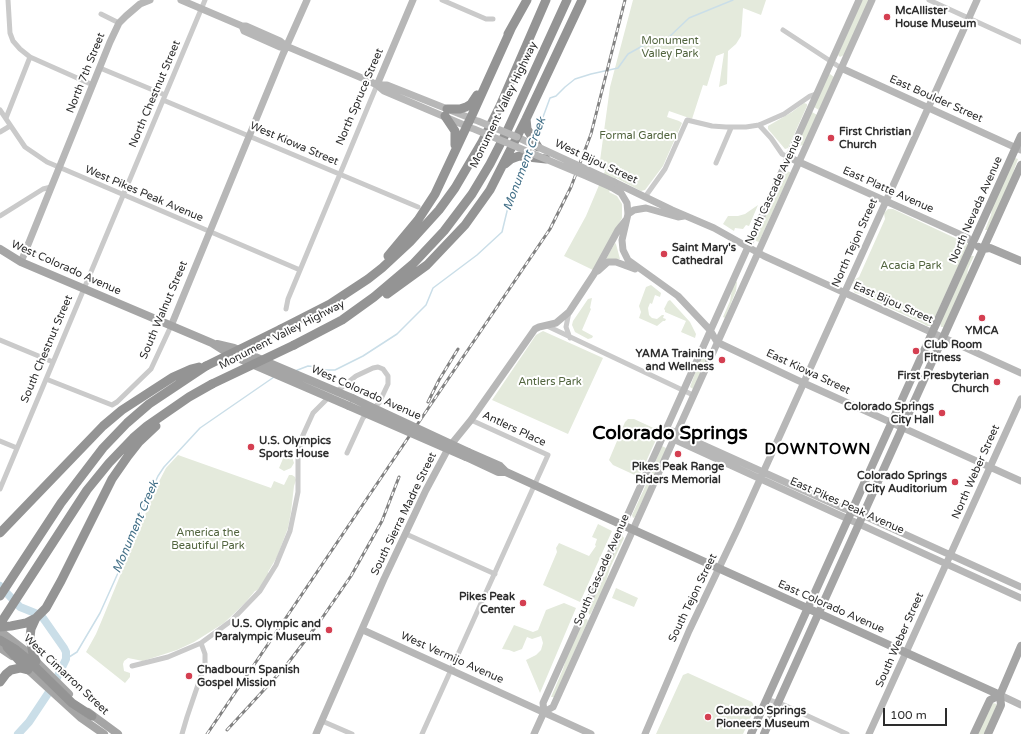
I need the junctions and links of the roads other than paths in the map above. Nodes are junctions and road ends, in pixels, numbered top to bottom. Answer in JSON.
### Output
{"nodes":[{"id":1,"x":8,"y":0,"type":"edge"},
{"id":2,"x":150,"y":0,"type":"edge"},
{"id":3,"x":180,"y":0,"type":"edge"},
{"id":4,"x":206,"y":0,"type":"edge"},
{"id":5,"x":307,"y":0,"type":"edge"},
{"id":6,"x":413,"y":0,"type":"edge"},
{"id":7,"x":442,"y":0,"type":"edge"},
{"id":8,"x":527,"y":0,"type":"edge"},
{"id":9,"x":546,"y":0,"type":"edge"},
{"id":10,"x":567,"y":0,"type":"edge"},
{"id":11,"x":582,"y":0,"type":"edge"},
{"id":12,"x":859,"y":0,"type":"edge"},
{"id":13,"x":872,"y":0,"type":"edge"},
{"id":14,"x":929,"y":0,"type":"edge"},
{"id":15,"x":977,"y":0,"type":"edge"},
{"id":16,"x":202,"y":9,"type":"junction"},
{"id":17,"x":101,"y":14,"type":"dead end"},
{"id":18,"x":969,"y":18,"type":"junction"},
{"id":19,"x":493,"y":19,"type":"dead end"},
{"id":20,"x":119,"y":23,"type":"junction"},
{"id":21,"x":511,"y":29,"type":"junction"},
{"id":22,"x":783,"y":30,"type":"dead end"},
{"id":23,"x":1021,"y":42,"type":"edge"},
{"id":24,"x":286,"y":46,"type":"junction"},
{"id":25,"x":30,"y":57,"type":"junction"},
{"id":26,"x":831,"y":62,"type":"junction"},
{"id":27,"x":100,"y":68,"type":"junction"},
{"id":28,"x":841,"y":68,"type":"junction"},
{"id":29,"x":93,"y":85,"type":"junction"},
{"id":30,"x":377,"y":85,"type":"junction"},
{"id":31,"x":816,"y":94,"type":"junction"},
{"id":32,"x":164,"y":98,"type":"junction"},
{"id":33,"x":928,"y":108,"type":"junction"},
{"id":34,"x":0,"y":110,"type":"edge"},
{"id":35,"x":446,"y":113,"type":"junction"},
{"id":36,"x":6,"y":118,"type":"junction"},
{"id":37,"x":526,"y":119,"type":"junction"},
{"id":38,"x":472,"y":123,"type":"junction"},
{"id":39,"x":759,"y":125,"type":"junction"},
{"id":40,"x":10,"y":126,"type":"junction"},
{"id":41,"x":731,"y":128,"type":"junction"},
{"id":42,"x":0,"y":132,"type":"edge"},
{"id":43,"x":1021,"y":136,"type":"edge"},
{"id":44,"x":248,"y":137,"type":"junction"},
{"id":45,"x":514,"y":142,"type":"junction"},
{"id":46,"x":538,"y":147,"type":"junction"},
{"id":47,"x":1018,"y":149,"type":"edge"},
{"id":48,"x":453,"y":154,"type":"junction"},
{"id":49,"x":788,"y":157,"type":"junction"},
{"id":50,"x":546,"y":159,"type":"junction"},
{"id":51,"x":799,"y":161,"type":"junction"},
{"id":52,"x":716,"y":163,"type":"dead end"},
{"id":53,"x":1021,"y":165,"type":"edge"},
{"id":54,"x":502,"y":167,"type":"junction"},
{"id":55,"x":60,"y":168,"type":"junction"},
{"id":56,"x":340,"y":175,"type":"junction"},
{"id":57,"x":613,"y":184,"type":"junction"},
{"id":58,"x":51,"y":187,"type":"junction"},
{"id":59,"x":123,"y":196,"type":"junction"},
{"id":60,"x":645,"y":197,"type":"junction"},
{"id":61,"x":886,"y":201,"type":"junction"},
{"id":62,"x":418,"y":207,"type":"dead end"},
{"id":63,"x":0,"y":216,"type":"edge"},
{"id":64,"x":686,"y":216,"type":"junction"},
{"id":65,"x":627,"y":217,"type":"junction"},
{"id":66,"x":209,"y":232,"type":"junction"},
{"id":67,"x":973,"y":240,"type":"junction"},
{"id":68,"x":986,"y":246,"type":"junction"},
{"id":69,"x":747,"y":247,"type":"junction"},
{"id":70,"x":1,"y":252,"type":"edge"},
{"id":71,"x":757,"y":253,"type":"junction"},
{"id":72,"x":21,"y":262,"type":"junction"},
{"id":73,"x":1021,"y":262,"type":"edge"},
{"id":74,"x":300,"y":270,"type":"junction"},
{"id":75,"x":645,"y":273,"type":"junction"},
{"id":76,"x":594,"y":274,"type":"junction"},
{"id":77,"x":84,"y":289,"type":"junction"},
{"id":78,"x":845,"y":293,"type":"junction"},
{"id":79,"x":344,"y":295,"type":"junction"},
{"id":80,"x":286,"y":309,"type":"dead end"},
{"id":81,"x":569,"y":312,"type":"junction"},
{"id":82,"x":353,"y":313,"type":"junction"},
{"id":83,"x":171,"y":326,"type":"junction"},
{"id":84,"x":545,"y":326,"type":"junction"},
{"id":85,"x":710,"y":330,"type":"junction"},
{"id":86,"x":933,"y":333,"type":"junction"},
{"id":87,"x":942,"y":337,"type":"junction"},
{"id":88,"x":570,"y":338,"type":"junction"},
{"id":89,"x":0,"y":340,"type":"edge"},
{"id":90,"x":717,"y":342,"type":"junction"},
{"id":91,"x":212,"y":343,"type":"junction"},
{"id":92,"x":53,"y":362,"type":"junction"},
{"id":93,"x":206,"y":366,"type":"junction"},
{"id":94,"x":1021,"y":373,"type":"edge"},
{"id":95,"x":46,"y":380,"type":"junction"},
{"id":96,"x":804,"y":383,"type":"junction"},
{"id":97,"x":684,"y":390,"type":"junction"},
{"id":98,"x":336,"y":392,"type":"junction"},
{"id":99,"x":693,"y":394,"type":"junction"},
{"id":100,"x":329,"y":397,"type":"junction"},
{"id":101,"x":1021,"y":399,"type":"edge"},
{"id":102,"x":179,"y":404,"type":"junction"},
{"id":103,"x":471,"y":420,"type":"junction"},
{"id":104,"x":892,"y":423,"type":"junction"},
{"id":105,"x":902,"y":427,"type":"junction"},
{"id":106,"x":665,"y":432,"type":"junction"},
{"id":107,"x":675,"y":436,"type":"junction"},
{"id":108,"x":0,"y":441,"type":"edge"},
{"id":109,"x":17,"y":448,"type":"junction"},
{"id":110,"x":347,"y":453,"type":"dead end"},
{"id":111,"x":467,"y":454,"type":"junction"},
{"id":112,"x":990,"y":467,"type":"junction"},
{"id":113,"x":871,"y":469,"type":"junction"},
{"id":114,"x":762,"y":476,"type":"junction"},
{"id":115,"x":1021,"y":481,"type":"edge"},
{"id":116,"x":535,"y":485,"type":"junction"},
{"id":117,"x":876,"y":487,"type":"junction"},
{"id":118,"x":0,"y":489,"type":"edge"},
{"id":119,"x":850,"y":515,"type":"junction"},
{"id":120,"x":863,"y":515,"type":"junction"},
{"id":121,"x":859,"y":524,"type":"junction"},
{"id":122,"x":623,"y":525,"type":"junction"},
{"id":123,"x":633,"y":529,"type":"junction"},
{"id":124,"x":0,"y":533,"type":"edge"},
{"id":125,"x":406,"y":534,"type":"junction"},
{"id":126,"x":950,"y":555,"type":"junction"},
{"id":127,"x":946,"y":564,"type":"junction"},
{"id":128,"x":719,"y":568,"type":"junction"},
{"id":129,"x":494,"y":574,"type":"junction"},
{"id":130,"x":1021,"y":587,"type":"edge"},
{"id":131,"x":0,"y":596,"type":"edge"},
{"id":132,"x":1021,"y":598,"type":"edge"},
{"id":133,"x":808,"y":608,"type":"junction"},
{"id":134,"x":819,"y":613,"type":"junction"},
{"id":135,"x":582,"y":614,"type":"junction"},
{"id":136,"x":592,"y":619,"type":"junction"},
{"id":137,"x":0,"y":625,"type":"edge"},
{"id":138,"x":28,"y":626,"type":"junction"},
{"id":139,"x":363,"y":630,"type":"junction"},
{"id":140,"x":0,"y":631,"type":"edge"},
{"id":141,"x":1,"y":642,"type":"edge"},
{"id":142,"x":201,"y":643,"type":"junction"},
{"id":143,"x":1021,"y":646,"type":"edge"},
{"id":144,"x":906,"y":652,"type":"junction"},
{"id":145,"x":30,"y":665,"type":"junction"},
{"id":146,"x":132,"y":666,"type":"dead end"},
{"id":147,"x":451,"y":670,"type":"junction"},
{"id":148,"x":0,"y":682,"type":"edge"},
{"id":149,"x":1000,"y":695,"type":"junction"},
{"id":150,"x":767,"y":699,"type":"junction"},
{"id":151,"x":778,"y":703,"type":"junction"},
{"id":152,"x":1021,"y":705,"type":"edge"},
{"id":153,"x":544,"y":712,"type":"junction"},
{"id":154,"x":92,"y":716,"type":"joint"},
{"id":155,"x":322,"y":721,"type":"junction"},
{"id":156,"x":104,"y":734,"type":"edge"},
{"id":157,"x":118,"y":734,"type":"edge"},
{"id":158,"x":182,"y":734,"type":"edge"},
{"id":159,"x":316,"y":734,"type":"edge"},
{"id":160,"x":352,"y":734,"type":"edge"},
{"id":161,"x":422,"y":734,"type":"edge"},
{"id":162,"x":534,"y":734,"type":"edge"},
{"id":163,"x":591,"y":734,"type":"edge"},
{"id":164,"x":645,"y":734,"type":"edge"},
{"id":165,"x":751,"y":734,"type":"edge"},
{"id":166,"x":764,"y":734,"type":"edge"},
{"id":167,"x":847,"y":734,"type":"edge"},
{"id":168,"x":869,"y":734,"type":"edge"},
{"id":169,"x":974,"y":734,"type":"edge"},
{"id":170,"x":988,"y":734,"type":"edge"}],
"edges":[{"from":1,"to":25,"type":"street"},
{"from":2,"to":20,"type":"main road","name":"North 7th Street"},
{"from":3,"to":16,"type":"main road","name":"West Bijou Street"},
{"from":4,"to":16,"type":"street","name":"North Chestnut Street"},
{"from":5,"to":24,"type":"main road","name":"South Walnut Street"},
{"from":6,"to":30,"type":"main road","name":"North Spruce Street"},
{"from":7,"to":19,"type":"street"},
{"from":8,"to":21,"type":"highway"},
{"from":9,"to":79,"type":"highway","name":"Monument Valley Highway"},
{"from":10,"to":82,"type":"highway","name":"Monument Valley Highway"},
{"from":11,"to":37,"type":"highway"},
{"from":12,"to":26,"type":"main road","name":"North Cascade Avenue"},
{"from":13,"to":28,"type":"main road","name":"North Cascade Avenue"},
{"from":14,"to":18,"type":"street"},
{"from":15,"to":18,"type":"main road","name":"North Tejon Street"},
{"from":16,"to":24,"type":"main road","name":"West Bijou Street"},
{"from":16,"to":32,"type":"street","name":"North Chestnut Street"},
{"from":17,"to":20,"type":"street"},
{"from":18,"to":23,"type":"street"},
{"from":18,"to":33,"type":"main road","name":"North Tejon Street"},
{"from":20,"to":27,"type":"main road","name":"North 7th Street"},
{"from":21,"to":35,"type":"highway"},
{"from":21,"to":38,"type":"highway"},
{"from":22,"to":26,"type":"street"},
{"from":24,"to":30,"type":"main road","name":"West Bijou Street"},
{"from":24,"to":44,"type":"main road","name":"South Walnut Street"},
{"from":25,"to":29,"type":"street"},
{"from":25,"to":36,"type":"street"},
{"from":26,"to":28,"type":"street"},
{"from":26,"to":31,"type":"main road","name":"North Cascade Avenue"},
{"from":27,"to":29,"type":"main road","name":"North 7th Street"},
{"from":27,"to":32,"type":"street","name":"West Kiowa Street"},
{"from":28,"to":33,"type":"main road","name":"East Boulder Street"},
{"from":28,"to":51,"type":"main road","name":"North Cascade Avenue"},
{"from":29,"to":55,"type":"main road","name":"North 7th Street"},
{"from":30,"to":35,"type":"main road","name":"West Bijou Street"},
{"from":30,"to":56,"type":"street","name":"North Spruce Street"},
{"from":31,"to":39,"type":"street"},
{"from":31,"to":49,"type":"main road","name":"North Cascade Avenue"},
{"from":32,"to":44,"type":"street","name":"West Kiowa Street"},
{"from":32,"to":59,"type":"street","name":"North Chestnut Street"},
{"from":33,"to":47,"type":"main road","name":"East Boulder Street"},
{"from":33,"to":61,"type":"main road","name":"North Tejon Street"},
{"from":34,"to":36,"type":"street","name":"West Pikes Peak Avenue"},
{"from":35,"to":38,"type":"main road","name":"West Bijou Street"},
{"from":35,"to":48,"type":"highway"},
{"from":36,"to":40,"type":"street","name":"West Pikes Peak Avenue"},
{"from":37,"to":45,"type":"highway"},
{"from":37,"to":46,"type":"highway"},
{"from":38,"to":45,"type":"main road","name":"West Bijou Street","bridge":true},
{"from":38,"to":48,"type":"highway"},
{"from":39,"to":41,"type":"street"},
{"from":39,"to":49,"type":"street"},
{"from":40,"to":42,"type":"street"},
{"from":40,"to":55,"type":"street","name":"West Pikes Peak Avenue"},
{"from":41,"to":52,"type":"street"},
{"from":41,"to":60,"type":"street"},
{"from":43,"to":47,"type":"main road","name":"North Nevada Avenue"},
{"from":44,"to":56,"type":"street","name":"West Kiowa Street"},
{"from":44,"to":66,"type":"main road","name":"South Walnut Street"},
{"from":45,"to":46,"type":"main road","name":"West Bijou Street"},
{"from":45,"to":50,"type":"main road","name":"West Bijou Street","bridge":true},
{"from":45,"to":54,"type":"highway"},
{"from":46,"to":57,"type":"main road","name":"West Bijou Street","bridge":true},
{"from":47,"to":67,"type":"main road","name":"North Nevada Avenue"},
{"from":48,"to":79,"type":"highway"},
{"from":49,"to":51,"type":"main road","name":"East Platte Avenue"},
{"from":49,"to":69,"type":"main road","name":"North Cascade Avenue"},
{"from":50,"to":54,"type":"highway","bridge":true},
{"from":50,"to":57,"type":"main road","name":"West Bijou Street","bridge":true},
{"from":51,"to":61,"type":"main road","name":"East Platte Avenue"},
{"from":51,"to":71,"type":"main road","name":"North Cascade Avenue"},
{"from":53,"to":68,"type":"main road","name":"North Nevada Avenue"},
{"from":54,"to":82,"type":"highway"},
{"from":55,"to":58,"type":"main road","name":"North 7th Street"},
{"from":55,"to":59,"type":"street","name":"West Pikes Peak Avenue"},
{"from":56,"to":62,"type":"street","name":"West Kiowa Street"},
{"from":56,"to":74,"type":"street","name":"North Spruce Street"},
{"from":57,"to":60,"type":"main road","name":"West Bijou Street"},
{"from":57,"to":65,"type":"main road"},
{"from":58,"to":63,"type":"street"},
{"from":58,"to":72,"type":"main road","name":"North 7th Street"},
{"from":59,"to":66,"type":"street","name":"West Pikes Peak Avenue"},
{"from":59,"to":77,"type":"street","name":"South Chestnut Street"},
{"from":60,"to":64,"type":"main road","name":"West Bijou Street"},
{"from":61,"to":67,"type":"main road","name":"East Platte Avenue"},
{"from":61,"to":78,"type":"main road","name":"North Tejon Street"},
{"from":64,"to":65,"type":"main road"},
{"from":64,"to":69,"type":"main road","name":"West Bijou Street"},
{"from":65,"to":75,"type":"main road"},
{"from":65,"to":76,"type":"main road"},
{"from":66,"to":74,"type":"street","name":"West Pikes Peak Avenue"},
{"from":66,"to":83,"type":"main road","name":"South Walnut Street"},
{"from":67,"to":68,"type":"main road","name":"East Platte Avenue"},
{"from":67,"to":86,"type":"main road","name":"North Nevada Avenue"},
{"from":68,"to":73,"type":"main road","name":"East Platte Avenue"},
{"from":68,"to":87,"type":"main road","name":"North Nevada Avenue"},
{"from":69,"to":71,"type":"main road","name":"West Bijou Street"},
{"from":69,"to":85,"type":"main road","name":"North Cascade Avenue"},
{"from":70,"to":72,"type":"main road","name":"West Colorado Avenue"},
{"from":71,"to":78,"type":"main road","name":"East Bijou Street"},
{"from":71,"to":90,"type":"main road","name":"North Cascade Avenue"},
{"from":72,"to":77,"type":"main road","name":"West Colorado Avenue"},
{"from":74,"to":80,"type":"street","name":"North Spruce Street"},
{"from":75,"to":76,"type":"main road"},
{"from":75,"to":85,"type":"main road"},
{"from":76,"to":81,"type":"main road"},
{"from":77,"to":83,"type":"main road","name":"West Colorado Avenue"},
{"from":77,"to":92,"type":"street","name":"South Chestnut Street"},
{"from":78,"to":86,"type":"main road","name":"East Bijou Street"},
{"from":78,"to":96,"type":"main road","name":"North Tejon Street"},
{"from":79,"to":93,"type":"highway","name":"Monument Valley Highway","bridge":true},
{"from":81,"to":84,"type":"main road","name":"South Sierra Madre Street"},
{"from":81,"to":88,"type":"street"},
{"from":82,"to":102,"type":"highway","name":"Monument Valley Highway","bridge":true},
{"from":83,"to":91,"type":"main road","name":"West Colorado Avenue"},
{"from":83,"to":95,"type":"street","name":"South Walnut Street"},
{"from":84,"to":88,"type":"street"},
{"from":84,"to":103,"type":"main road","name":"South Sierra Madre Street"},
{"from":85,"to":90,"type":"main road"},
{"from":85,"to":97,"type":"main road","name":"North Cascade Avenue"},
{"from":86,"to":87,"type":"main road","name":"East Bijou Street"},
{"from":86,"to":104,"type":"main road","name":"North Nevada Avenue"},
{"from":87,"to":94,"type":"main road","name":"East Bijou Street"},
{"from":87,"to":105,"type":"main road","name":"North Nevada Avenue"},
{"from":88,"to":97,"type":"street"},
{"from":89,"to":92,"type":"street"},
{"from":90,"to":96,"type":"main road","name":"East Kiowa Street"},
{"from":90,"to":99,"type":"main road","name":"North Cascade Avenue"},
{"from":91,"to":98,"type":"main road","name":"West Colorado Avenue"},
{"from":91,"to":100,"type":"main road","name":"West Colorado Avenue"},
{"from":92,"to":95,"type":"street","name":"South Chestnut Street"},
{"from":93,"to":124,"type":"highway"},
{"from":93,"to":131,"type":"highway","name":"Monument Valley Highway"},
{"from":95,"to":109,"type":"street","name":"South Chestnut Street"},
{"from":96,"to":104,"type":"main road","name":"East Kiowa Street"},
{"from":96,"to":114,"type":"main road","name":"North Tejon Street"},
{"from":97,"to":99,"type":"street"},
{"from":97,"to":106,"type":"main road","name":"North Cascade Avenue"},
{"from":98,"to":100,"type":"street"},
{"from":98,"to":110,"type":"street"},
{"from":98,"to":111,"type":"main road","name":"West Colorado Avenue","bridge":true},
{"from":99,"to":107,"type":"main road","name":"North Cascade Avenue"},
{"from":100,"to":111,"type":"main road","name":"West Colorado Avenue","bridge":true},
{"from":100,"to":142,"type":"street"},
{"from":101,"to":112,"type":"main road","name":"North Weber Street"},
{"from":102,"to":137,"type":"highway","name":"Monument Valley Highway"},
{"from":102,"to":138,"type":"highway"},
{"from":103,"to":116,"type":"street","name":"Antlers Place"},
{"from":103,"to":125,"type":"main road","name":"South Sierra Madre Street"},
{"from":104,"to":105,"type":"main road","name":"East Kiowa Street"},
{"from":104,"to":113,"type":"main road","name":"North Nevada Avenue"},
{"from":105,"to":112,"type":"main road","name":"East Kiowa Street"},
{"from":105,"to":117,"type":"main road","name":"North Nevada Avenue"},
{"from":106,"to":107,"type":"main road","name":"East Pikes Peak Avenue"},
{"from":106,"to":122,"type":"main road","name":"South Cascade Avenue"},
{"from":107,"to":114,"type":"main road","name":"East Pikes Peak Avenue"},
{"from":107,"to":123,"type":"main road","name":"South Cascade Avenue"},
{"from":108,"to":109,"type":"street"},
{"from":109,"to":118,"type":"street","name":"South Chestnut Street"},
{"from":111,"to":116,"type":"main road","name":"West Colorado Avenue"},
{"from":112,"to":115,"type":"main road","name":"East Kiowa Street"},
{"from":112,"to":126,"type":"main road","name":"North Weber Street"},
{"from":113,"to":117,"type":"main road"},
{"from":113,"to":119,"type":"main road","name":"North Nevada Avenue"},
{"from":114,"to":119,"type":"main road","name":"East Pikes Peak Avenue"},
{"from":114,"to":128,"type":"main road","name":"South Tejon Street"},
{"from":116,"to":122,"type":"main road","name":"West Colorado Avenue"},
{"from":116,"to":129,"type":"street"},
{"from":117,"to":120,"type":"main road","name":"North Nevada Avenue"},
{"from":119,"to":120,"type":"main road","name":"East Pikes Peak Avenue"},
{"from":119,"to":121,"type":"main road","name":"East Pikes Peak Avenue"},
{"from":119,"to":133,"type":"main road","name":"North Nevada Avenue"},
{"from":120,"to":121,"type":"main road","name":"North Nevada Avenue"},
{"from":120,"to":126,"type":"main road","name":"East Pikes Peak Avenue"},
{"from":121,"to":127,"type":"main road","name":"East Pikes Peak Avenue"},
{"from":121,"to":134,"type":"main road","name":"North Nevada Avenue"},
{"from":122,"to":123,"type":"main road","name":"West Colorado Avenue"},
{"from":122,"to":135,"type":"main road","name":"South Cascade Avenue"},
{"from":123,"to":128,"type":"main road","name":"East Colorado Avenue"},
{"from":123,"to":136,"type":"main road","name":"South Cascade Avenue"},
{"from":125,"to":129,"type":"street"},
{"from":125,"to":139,"type":"main road","name":"South Sierra Madre Street"},
{"from":126,"to":127,"type":"main road","name":"South Weber Street"},
{"from":126,"to":130,"type":"main road","name":"East Pikes Peak Avenue"},
{"from":127,"to":132,"type":"main road","name":"East Pikes Peak Avenue"},
{"from":127,"to":144,"type":"main road","name":"South Weber Street"},
{"from":128,"to":133,"type":"main road","name":"East Colorado Avenue"},
{"from":128,"to":164,"type":"main road","name":"South Tejon Street"},
{"from":129,"to":147,"type":"street"},
{"from":133,"to":134,"type":"main road","name":"East Colorado Avenue"},
{"from":133,"to":150,"type":"main road","name":"North Nevada Avenue"},
{"from":134,"to":144,"type":"main road","name":"East Colorado Avenue"},
{"from":134,"to":151,"type":"main road","name":"North Nevada Avenue"},
{"from":135,"to":136,"type":"street"},
{"from":135,"to":153,"type":"main road","name":"South Cascade Avenue"},
{"from":136,"to":153,"type":"main road","name":"South Cascade Avenue"},
{"from":137,"to":138,"type":"highway"},
{"from":138,"to":145,"type":"highway"},
{"from":139,"to":147,"type":"main road","name":"West Vermijo Avenue"},
{"from":139,"to":155,"type":"main road","name":"South Sierra Madre Street"},
{"from":140,"to":145,"type":"main road","name":"West Cimarron Street"},
{"from":141,"to":145,"type":"highway"},
{"from":142,"to":146,"type":"street"},
{"from":142,"to":158,"type":"street"},
{"from":143,"to":149,"type":"main road"},
{"from":144,"to":149,"type":"main road","name":"East Colorado Avenue"},
{"from":144,"to":168,"type":"main road","name":"South Weber Street"},
{"from":145,"to":148,"type":"highway"},
{"from":145,"to":154,"type":"highway"},
{"from":145,"to":156,"type":"main road","name":"West Cimarron Street"},
{"from":147,"to":153,"type":"main road","name":"West Vermijo Avenue"},
{"from":147,"to":161,"type":"street"},
{"from":149,"to":152,"type":"main road","name":"East Colorado Avenue"},
{"from":149,"to":169,"type":"main road"},
{"from":149,"to":170,"type":"main road"},
{"from":150,"to":151,"type":"street"},
{"from":150,"to":165,"type":"main road","name":"North Nevada Avenue"},
{"from":151,"to":166,"type":"main road","name":"North Nevada Avenue"},
{"from":151,"to":167,"type":"street"},
{"from":153,"to":162,"type":"main road","name":"South Cascade Avenue"},
{"from":153,"to":163,"type":"main road","name":"West Vermijo Avenue"},
{"from":154,"to":157,"type":"main road","name":"West Cimarron Street"},
{"from":155,"to":159,"type":"main road","name":"South Sierra Madre Street"},
{"from":155,"to":160,"type":"street"}]}
